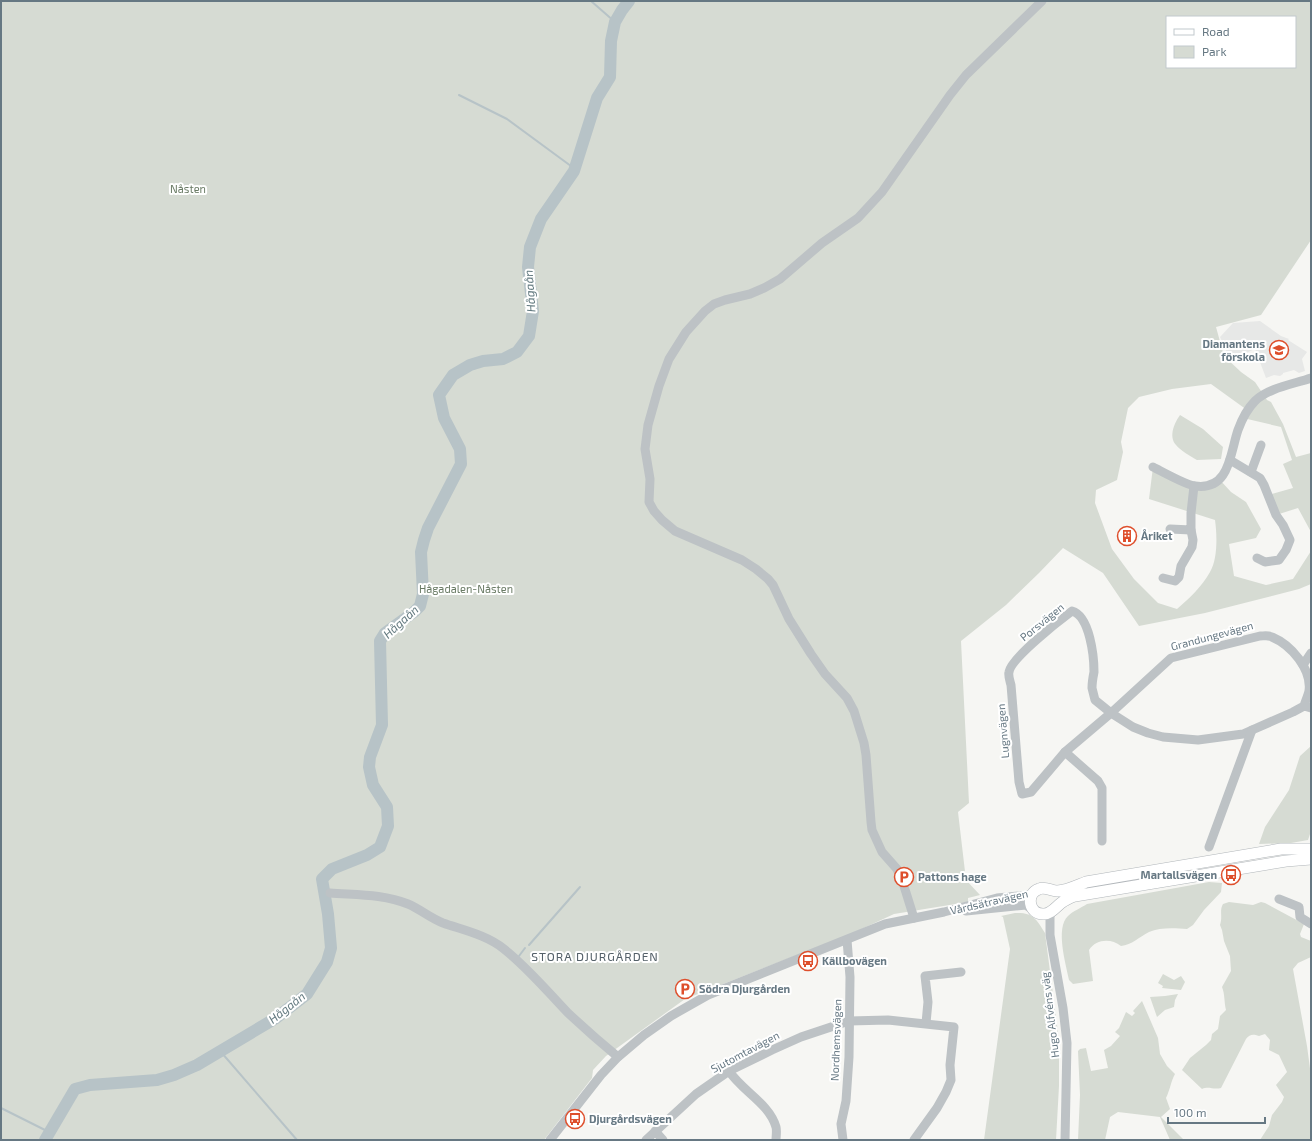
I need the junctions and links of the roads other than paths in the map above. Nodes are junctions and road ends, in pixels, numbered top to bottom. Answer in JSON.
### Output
{"nodes":[{"id":1,"x":1042,"y":1,"type":"edge"},
{"id":2,"x":1311,"y":378,"type":"edge"},
{"id":3,"x":1261,"y":445,"type":"dead end"},
{"id":4,"x":1230,"y":460,"type":"junction"},
{"id":5,"x":1153,"y":467,"type":"dead end"},
{"id":6,"x":1251,"y":472,"type":"junction"},
{"id":7,"x":1194,"y":486,"type":"junction"},
{"id":8,"x":1170,"y":529,"type":"dead end"},
{"id":9,"x":1191,"y":530,"type":"junction"},
{"id":10,"x":1257,"y":558,"type":"dead end"},
{"id":11,"x":1163,"y":578,"type":"dead end"},
{"id":12,"x":1311,"y":653,"type":"edge"},
{"id":13,"x":1303,"y":665,"type":"junction"},
{"id":14,"x":1012,"y":666,"type":"joint"},
{"id":15,"x":1307,"y":707,"type":"edge"},
{"id":16,"x":1111,"y":713,"type":"junction"},
{"id":17,"x":1252,"y":730,"type":"junction"},
{"id":18,"x":1065,"y":752,"type":"junction"},
{"id":19,"x":1022,"y":794,"type":"joint"},
{"id":20,"x":1102,"y":841,"type":"dead end"},
{"id":21,"x":1209,"y":847,"type":"dead end"},
{"id":22,"x":1311,"y":850,"type":"edge"},
{"id":23,"x":1311,"y":859,"type":"edge"},
{"id":24,"x":1048,"y":889,"type":"junction"},
{"id":25,"x":1034,"y":892,"type":"junction"},
{"id":26,"x":330,"y":893,"type":"dead end"},
{"id":27,"x":1278,"y":899,"type":"dead end"},
{"id":28,"x":1054,"y":908,"type":"junction"},
{"id":29,"x":944,"y":912,"type":"junction"},
{"id":30,"x":1036,"y":912,"type":"junction"},
{"id":31,"x":914,"y":918,"type":"junction"},
{"id":32,"x":1311,"y":924,"type":"edge"},
{"id":33,"x":1050,"y":935,"type":"junction"},
{"id":34,"x":847,"y":940,"type":"junction"},
{"id":35,"x":961,"y":972,"type":"dead end"},
{"id":36,"x":849,"y":1021,"type":"junction"},
{"id":37,"x":926,"y":1023,"type":"junction"},
{"id":38,"x":618,"y":1057,"type":"junction"},
{"id":39,"x":729,"y":1071,"type":"junction"},
{"id":40,"x":655,"y":1130,"type":"junction"},
{"id":41,"x":550,"y":1140,"type":"edge"},
{"id":42,"x":646,"y":1140,"type":"edge"},
{"id":43,"x":663,"y":1140,"type":"edge"},
{"id":44,"x":776,"y":1140,"type":"edge"},
{"id":45,"x":843,"y":1140,"type":"edge"},
{"id":46,"x":914,"y":1140,"type":"edge"},
{"id":47,"x":1065,"y":1140,"type":"edge"}],
"edges":[{"from":1,"to":31,"type":"street"},
{"from":2,"to":4,"type":"street"},
{"from":3,"to":6,"type":"street"},
{"from":4,"to":6,"type":"street"},
{"from":4,"to":7,"type":"street"},
{"from":5,"to":7,"type":"street"},
{"from":6,"to":10,"type":"street"},
{"from":7,"to":9,"type":"street"},
{"from":8,"to":9,"type":"street"},
{"from":9,"to":11,"type":"street"},
{"from":12,"to":13,"type":"street"},
{"from":13,"to":15,"type":"street","name":"Grandungevägen"},
{"from":13,"to":16,"type":"street","name":"Grandungevägen"},
{"from":14,"to":16,"type":"street","name":"Porsvägen"},
{"from":14,"to":19,"type":"street","name":"Lugnvägen"},
{"from":15,"to":17,"type":"street"},
{"from":16,"to":17,"type":"street"},
{"from":16,"to":18,"type":"street","name":"Grandungevägen"},
{"from":17,"to":21,"type":"street"},
{"from":18,"to":19,"type":"street","name":"Grandungevägen"},
{"from":18,"to":20,"type":"street"},
{"from":22,"to":24,"type":"main road"},
{"from":23,"to":28,"type":"main road"},
{"from":24,"to":25,"type":"main road"},
{"from":24,"to":28,"type":"main road"},
{"from":25,"to":29,"type":"street","name":"Vårdsätravägen"},
{"from":25,"to":30,"type":"main road"},
{"from":26,"to":38,"type":"street"},
{"from":27,"to":32,"type":"street"},
{"from":28,"to":30,"type":"main road"},
{"from":28,"to":33,"type":"street","name":"Hugo Alfvéns väg"},
{"from":29,"to":30,"type":"street","name":"Vårdsätravägen"},
{"from":29,"to":31,"type":"street","name":"Vårdsätravägen"},
{"from":30,"to":33,"type":"street","name":"Hugo Alfvéns väg"},
{"from":31,"to":34,"type":"street","name":"Vårdsätravägen"},
{"from":33,"to":47,"type":"street","name":"Hugo Alfvéns väg"},
{"from":34,"to":36,"type":"street","name":"Nordhemsvägen"},
{"from":34,"to":38,"type":"street","name":"Vårdsätravägen"},
{"from":35,"to":37,"type":"street"},
{"from":36,"to":37,"type":"street"},
{"from":36,"to":39,"type":"street","name":"Sjutomtavägen"},
{"from":36,"to":45,"type":"street","name":"Nordhemsvägen"},
{"from":37,"to":46,"type":"street"},
{"from":38,"to":41,"type":"street","name":"Vårdsätravägen"},
{"from":39,"to":40,"type":"street","name":"Sjutomtavägen"},
{"from":39,"to":44,"type":"street"},
{"from":40,"to":42,"type":"street","name":"Sjutomtavägen"},
{"from":40,"to":43,"type":"street"}]}
